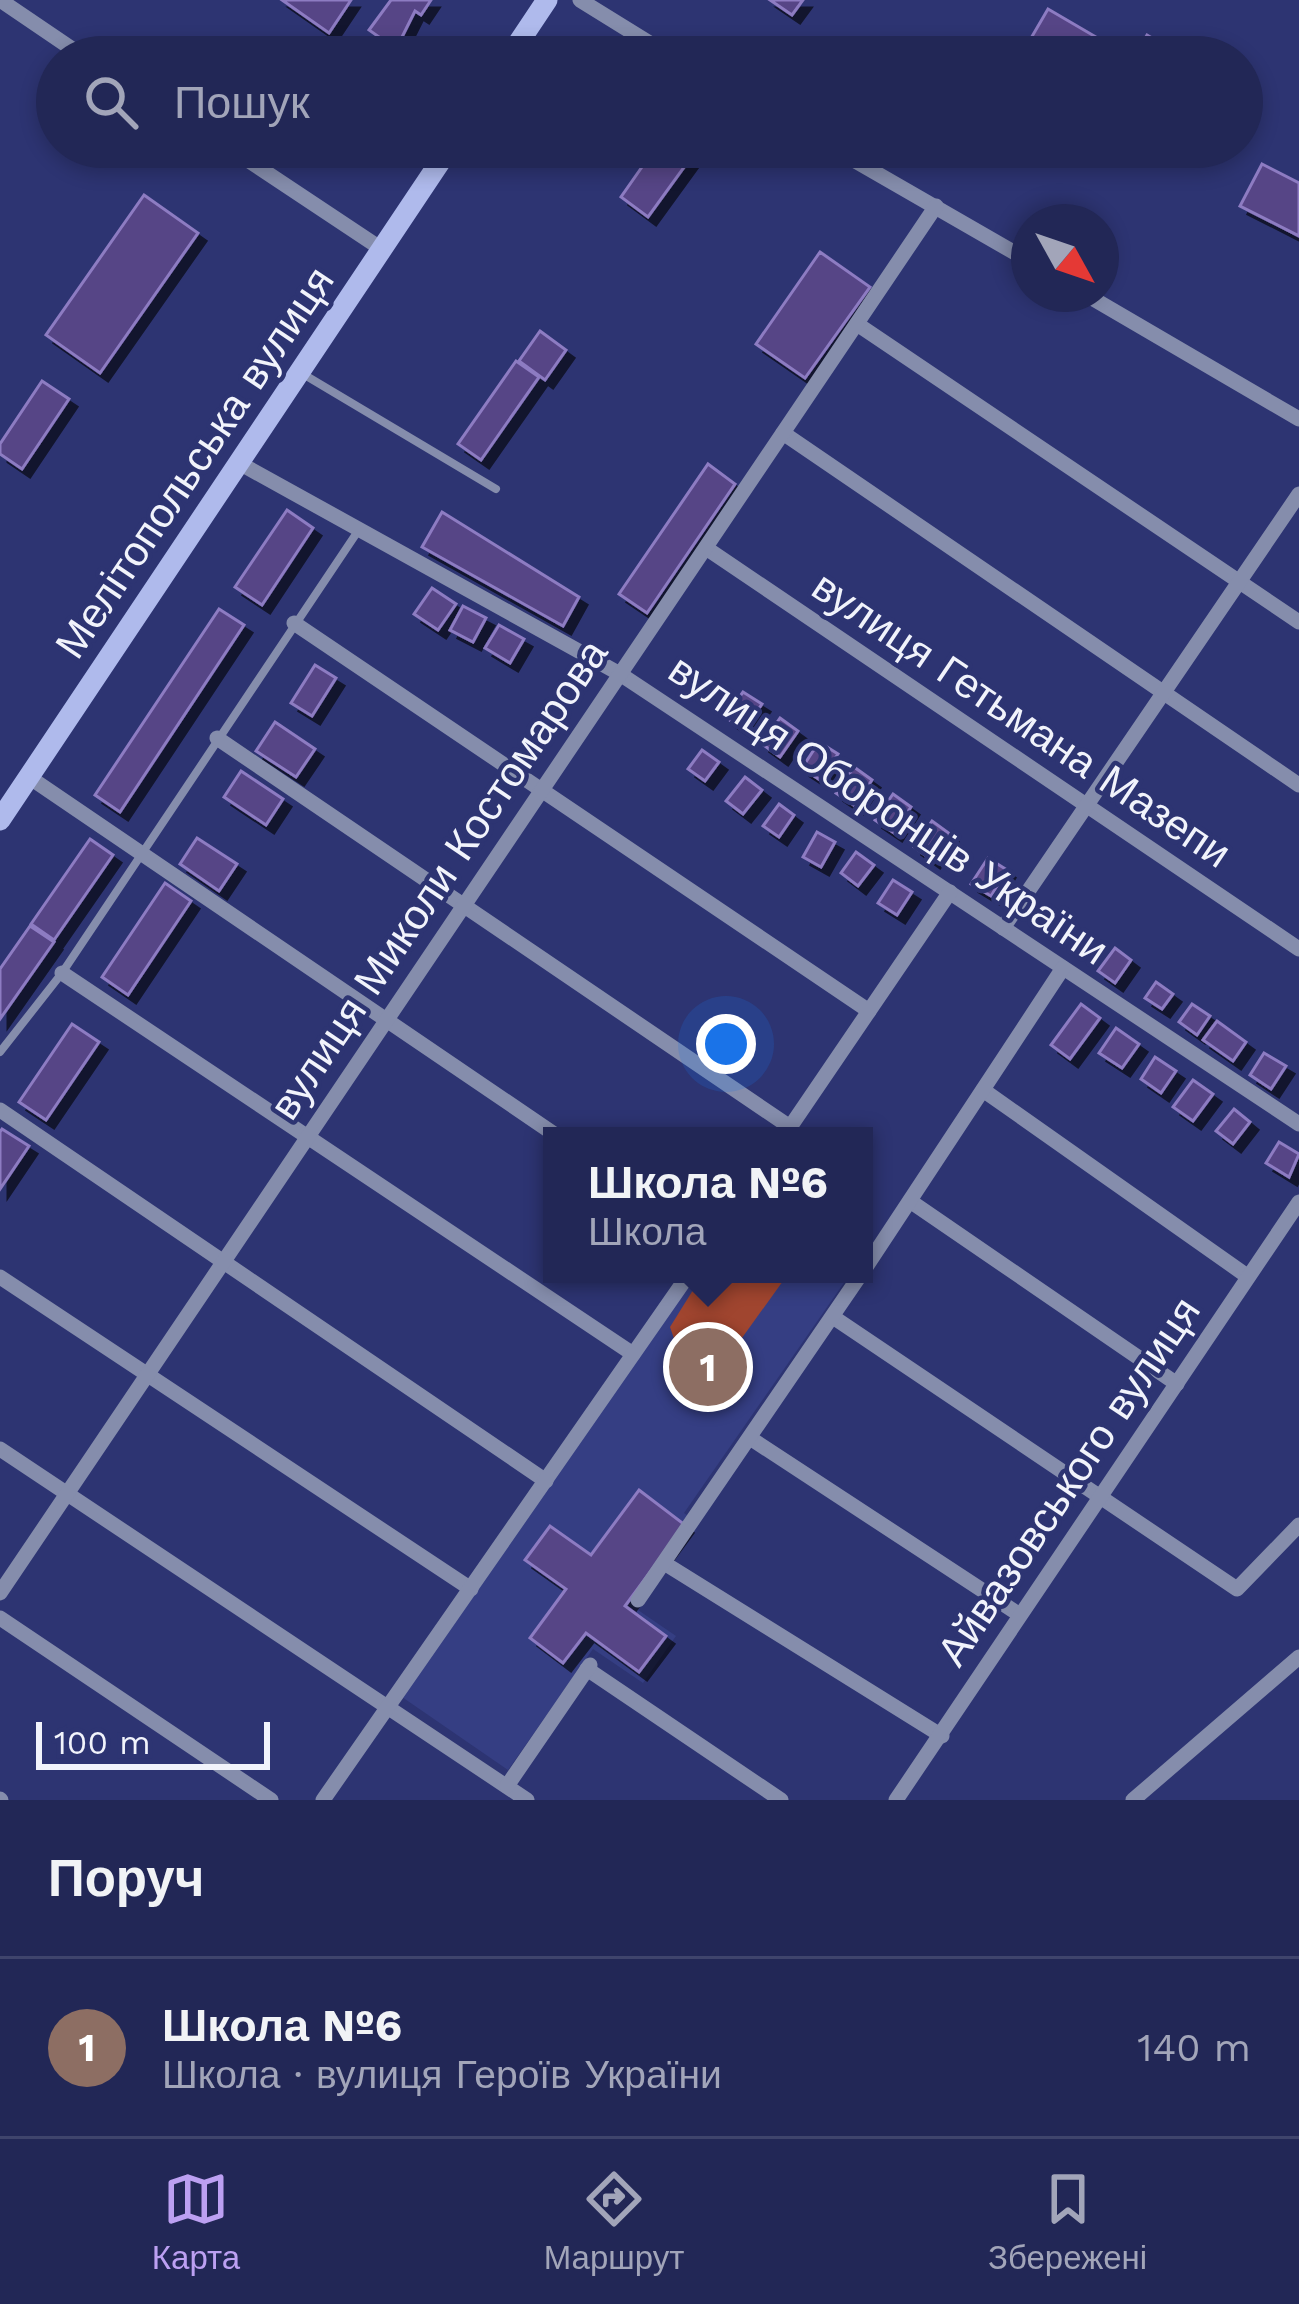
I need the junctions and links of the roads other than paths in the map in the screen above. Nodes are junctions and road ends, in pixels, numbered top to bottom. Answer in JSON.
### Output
{"nodes":[{"id":1,"x":0,"y":0,"type":"edge"},
{"id":2,"x":547,"y":0,"type":"edge"},
{"id":3,"x":580,"y":0,"type":"edge"},
{"id":4,"x":53,"y":36,"type":"edge"},
{"id":5,"x":523,"y":36,"type":"edge"},
{"id":6,"x":638,"y":36,"type":"edge"},
{"id":7,"x":260,"y":168,"type":"edge"},
{"id":8,"x":436,"y":168,"type":"edge"},
{"id":9,"x":868,"y":168,"type":"edge"},
{"id":10,"x":936,"y":206,"type":"junction"},
{"id":11,"x":383,"y":250,"type":"junction"},
{"id":12,"x":1011,"y":250,"type":"edge"},
{"id":13,"x":1116,"y":312,"type":"edge"},
{"id":14,"x":856,"y":324,"type":"junction"},
{"id":15,"x":301,"y":373,"type":"junction"},
{"id":16,"x":1299,"y":419,"type":"edge"},
{"id":17,"x":783,"y":434,"type":"junction"},
{"id":18,"x":241,"y":464,"type":"junction"},
{"id":19,"x":496,"y":489,"type":"dead end"},
{"id":20,"x":1299,"y":494,"type":"edge"},
{"id":21,"x":358,"y":529,"type":"junction"},
{"id":22,"x":706,"y":548,"type":"junction"},
{"id":23,"x":1240,"y":582,"type":"junction"},
{"id":24,"x":1299,"y":622,"type":"edge"},
{"id":25,"x":294,"y":623,"type":"junction"},
{"id":26,"x":620,"y":674,"type":"junction"},
{"id":27,"x":1164,"y":693,"type":"junction"},
{"id":28,"x":217,"y":738,"type":"junction"},
{"id":29,"x":29,"y":778,"type":"junction"},
{"id":30,"x":1299,"y":785,"type":"edge"},
{"id":31,"x":542,"y":790,"type":"junction"},
{"id":32,"x":1086,"y":807,"type":"junction"},
{"id":33,"x":0,"y":820,"type":"edge"},
{"id":34,"x":138,"y":854,"type":"junction"},
{"id":35,"x":950,"y":892,"type":"junction"},
{"id":36,"x":464,"y":906,"type":"junction"},
{"id":37,"x":1003,"y":928,"type":"junction"},
{"id":38,"x":1299,"y":949,"type":"edge"},
{"id":39,"x":1063,"y":968,"type":"junction"},
{"id":40,"x":62,"y":973,"type":"junction"},
{"id":41,"x":869,"y":1011,"type":"junction"},
{"id":42,"x":389,"y":1017,"type":"junction"},
{"id":43,"x":0,"y":1052,"type":"edge"},
{"id":44,"x":983,"y":1090,"type":"junction"},
{"id":45,"x":0,"y":1110,"type":"edge"},
{"id":46,"x":1299,"y":1124,"type":"edge"},
{"id":47,"x":544,"y":1127,"type":"edge"},
{"id":48,"x":784,"y":1127,"type":"edge"},
{"id":49,"x":797,"y":1127,"type":"edge"},
{"id":50,"x":307,"y":1137,"type":"junction"},
{"id":51,"x":910,"y":1201,"type":"junction"},
{"id":52,"x":1299,"y":1202,"type":"edge"},
{"id":53,"x":873,"y":1257,"type":"edge"},
{"id":54,"x":224,"y":1260,"type":"junction"},
{"id":55,"x":0,"y":1276,"type":"edge"},
{"id":56,"x":1247,"y":1276,"type":"junction"},
{"id":57,"x":683,"y":1283,"type":"edge"},
{"id":58,"x":856,"y":1283,"type":"edge"},
{"id":59,"x":833,"y":1317,"type":"junction"},
{"id":60,"x":632,"y":1354,"type":"junction"},
{"id":61,"x":148,"y":1374,"type":"junction"},
{"id":62,"x":1177,"y":1384,"type":"junction"},
{"id":63,"x":750,"y":1438,"type":"junction"},
{"id":64,"x":0,"y":1449,"type":"edge"},
{"id":65,"x":546,"y":1481,"type":"junction"},
{"id":66,"x":67,"y":1493,"type":"junction"},
{"id":67,"x":1103,"y":1498,"type":"junction"},
{"id":68,"x":1299,"y":1525,"type":"edge"},
{"id":69,"x":664,"y":1563,"type":"junction"},
{"id":70,"x":471,"y":1589,"type":"junction"},
{"id":71,"x":0,"y":1593,"type":"edge"},
{"id":72,"x":638,"y":1600,"type":"dead end"},
{"id":73,"x":1019,"y":1615,"type":"junction"},
{"id":74,"x":0,"y":1618,"type":"edge"},
{"id":75,"x":1299,"y":1657,"type":"edge"},
{"id":76,"x":391,"y":1705,"type":"junction"},
{"id":77,"x":941,"y":1736,"type":"junction"},
{"id":78,"x":507,"y":1786,"type":"junction"},
{"id":79,"x":271,"y":1800,"type":"edge"},
{"id":80,"x":323,"y":1800,"type":"edge"},
{"id":81,"x":527,"y":1800,"type":"edge"},
{"id":82,"x":781,"y":1800,"type":"edge"},
{"id":83,"x":896,"y":1800,"type":"edge"},
{"id":84,"x":1133,"y":1800,"type":"edge"}],
"edges":[{"from":1,"to":4,"type":"street"},
{"from":2,"to":5,"type":"main road"},
{"from":3,"to":6,"type":"street"},
{"from":7,"to":11,"type":"street"},
{"from":8,"to":11,"type":"main road","name":"Мелітопольська вулиця"},
{"from":9,"to":10,"type":"street"},
{"from":10,"to":12,"type":"street"},
{"from":10,"to":14,"type":"street","name":"вулиця Миколи Костомарова"},
{"from":11,"to":15,"type":"main road","name":"Мелітопольська вулиця"},
{"from":13,"to":16,"type":"street"},
{"from":14,"to":17,"type":"street","name":"вулиця Миколи Костомарова"},
{"from":14,"to":23,"type":"street"},
{"from":15,"to":18,"type":"main road","name":"Мелітопольська вулиця"},
{"from":15,"to":19,"type":"lane"},
{"from":17,"to":22,"type":"street","name":"вулиця Миколи Костомарова"},
{"from":17,"to":27,"type":"street"},
{"from":18,"to":21,"type":"street","name":"вулиця Оборонців України"},
{"from":18,"to":29,"type":"main road","name":"Мелітопольська вулиця"},
{"from":20,"to":23,"type":"street"},
{"from":21,"to":25,"type":"lane"},
{"from":21,"to":26,"type":"street","name":"вулиця Оборонців України"},
{"from":22,"to":26,"type":"street","name":"вулиця Миколи Костомарова"},
{"from":22,"to":32,"type":"street","name":"вулиця Гетьмана Мазепи"},
{"from":23,"to":24,"type":"street"},
{"from":23,"to":27,"type":"street"},
{"from":25,"to":28,"type":"lane"},
{"from":25,"to":31,"type":"street"},
{"from":26,"to":31,"type":"street","name":"вулиця Миколи Костомарова"},
{"from":26,"to":35,"type":"street","name":"вулиця Оборонців України"},
{"from":27,"to":30,"type":"street"},
{"from":27,"to":32,"type":"street"},
{"from":28,"to":34,"type":"lane"},
{"from":28,"to":36,"type":"street"},
{"from":29,"to":33,"type":"main road","name":"Мелітопольська вулиця"},
{"from":29,"to":34,"type":"street"},
{"from":31,"to":36,"type":"street","name":"вулиця Миколи Костомарова"},
{"from":31,"to":41,"type":"street"},
{"from":32,"to":37,"type":"street"},
{"from":32,"to":38,"type":"street","name":"вулиця Гетьмана Мазепи"},
{"from":34,"to":40,"type":"lane"},
{"from":34,"to":42,"type":"street"},
{"from":35,"to":37,"type":"street","name":"вулиця Оборонців України"},
{"from":35,"to":41,"type":"street"},
{"from":36,"to":42,"type":"street","name":"вулиця Миколи Костомарова"},
{"from":36,"to":48,"type":"street"},
{"from":37,"to":39,"type":"street","name":"вулиця Оборонців України"},
{"from":39,"to":44,"type":"street"},
{"from":39,"to":46,"type":"street","name":"вулиця Оборонців України"},
{"from":40,"to":43,"type":"lane"},
{"from":40,"to":50,"type":"street"},
{"from":41,"to":49,"type":"street"},
{"from":42,"to":47,"type":"street"},
{"from":42,"to":50,"type":"street","name":"вулиця Миколи Костомарова"},
{"from":44,"to":51,"type":"street"},
{"from":44,"to":56,"type":"street"},
{"from":45,"to":54,"type":"street"},
{"from":50,"to":54,"type":"street","name":"вулиця Миколи Костомарова"},
{"from":50,"to":60,"type":"street"},
{"from":51,"to":53,"type":"street"},
{"from":51,"to":62,"type":"street"},
{"from":52,"to":56,"type":"street","name":"Айвазовського вулиця"},
{"from":54,"to":61,"type":"street","name":"вулиця Миколи Костомарова"},
{"from":54,"to":65,"type":"street"},
{"from":55,"to":61,"type":"street"},
{"from":56,"to":62,"type":"street","name":"Айвазовського вулиця"},
{"from":57,"to":60,"type":"street"},
{"from":58,"to":59,"type":"street"},
{"from":59,"to":63,"type":"street"},
{"from":59,"to":67,"type":"street"},
{"from":60,"to":65,"type":"street"},
{"from":61,"to":66,"type":"street","name":"вулиця Миколи Костомарова"},
{"from":61,"to":70,"type":"street"},
{"from":62,"to":67,"type":"street","name":"Айвазовського вулиця"},
{"from":63,"to":69,"type":"street"},
{"from":63,"to":73,"type":"street"},
{"from":64,"to":66,"type":"street"},
{"from":65,"to":70,"type":"street"},
{"from":66,"to":71,"type":"street","name":"вулиця Миколи Костомарова"},
{"from":66,"to":76,"type":"street"},
{"from":67,"to":68,"type":"street"},
{"from":67,"to":73,"type":"street","name":"Айвазовського вулиця"},
{"from":69,"to":72,"type":"street"},
{"from":69,"to":77,"type":"street"},
{"from":70,"to":76,"type":"street"},
{"from":73,"to":77,"type":"street","name":"Айвазовського вулиця"},
{"from":74,"to":79,"type":"street"},
{"from":75,"to":84,"type":"street"},
{"from":76,"to":78,"type":"street"},
{"from":76,"to":80,"type":"street"},
{"from":77,"to":83,"type":"street","name":"Айвазовського вулиця"},
{"from":78,"to":81,"type":"street"},
{"from":78,"to":82,"type":"street"}]}
